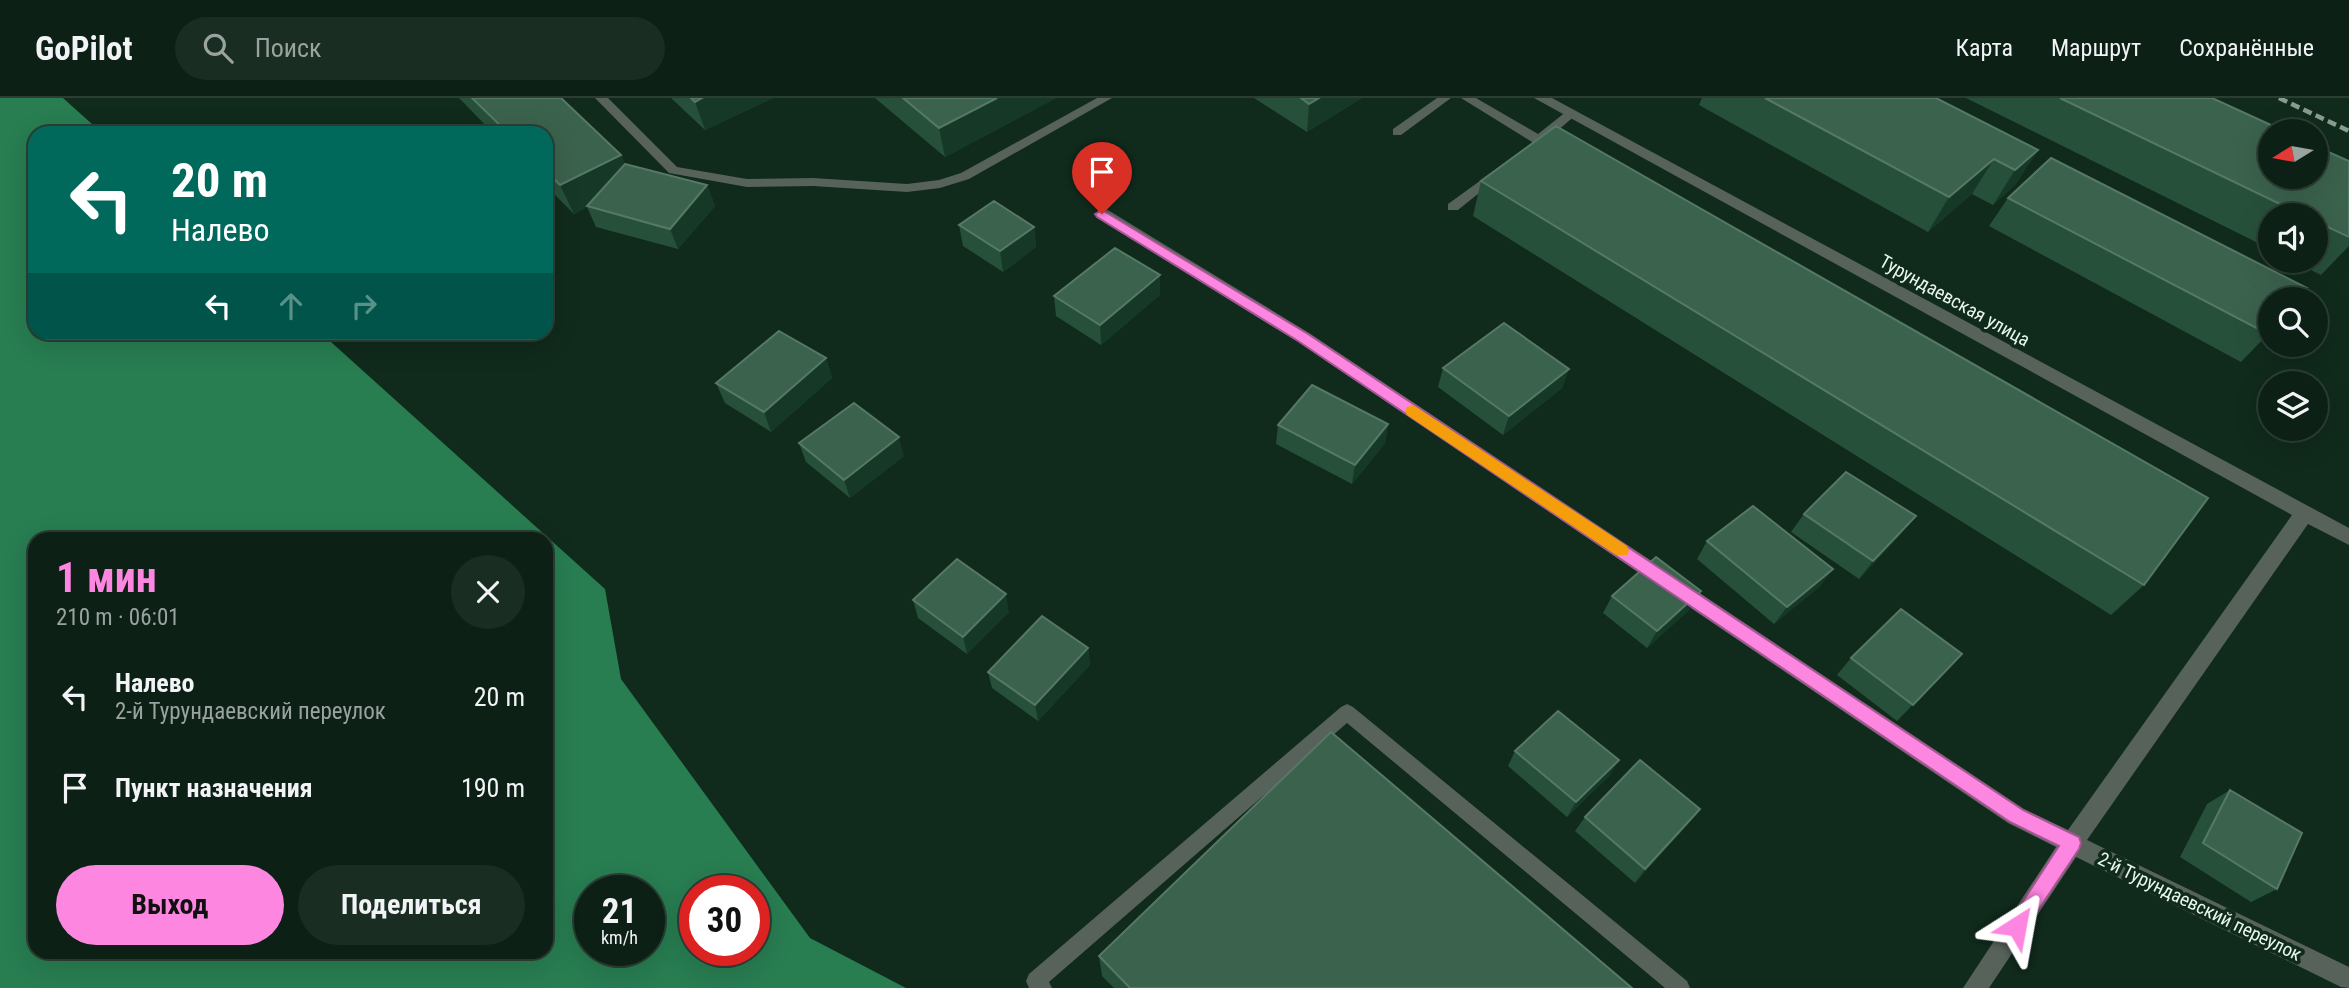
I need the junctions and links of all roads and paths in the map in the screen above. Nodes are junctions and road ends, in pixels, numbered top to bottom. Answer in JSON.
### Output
{"nodes":[{"id":1,"x":601,"y":98,"type":"edge"},
{"id":2,"x":1106,"y":98,"type":"edge"},
{"id":3,"x":1444,"y":98,"type":"edge"},
{"id":4,"x":1466,"y":98,"type":"edge"},
{"id":5,"x":1541,"y":98,"type":"edge"},
{"id":6,"x":1571,"y":114,"type":"junction"},
{"id":7,"x":1397,"y":132,"type":"dead end"},
{"id":8,"x":1539,"y":139,"type":"junction"},
{"id":9,"x":1522,"y":153,"type":"edge"},
{"id":10,"x":1502,"y":168,"type":"edge"},
{"id":11,"x":1453,"y":207,"type":"dead end"},
{"id":12,"x":1102,"y":214,"type":"dead end"},
{"id":13,"x":2304,"y":514,"type":"junction"},
{"id":14,"x":2349,"y":537,"type":"edge"},
{"id":15,"x":2072,"y":843,"type":"junction"},
{"id":16,"x":2349,"y":979,"type":"edge"},
{"id":17,"x":1042,"y":988,"type":"edge"},
{"id":18,"x":1680,"y":988,"type":"edge"},
{"id":19,"x":1975,"y":988,"type":"edge"}],
"edges":[{"from":1,"to":2,"type":"lane"},
{"from":3,"to":7,"type":"lane"},
{"from":4,"to":8,"type":"lane"},
{"from":5,"to":6,"type":"street","name":"Турундаевская улица"},
{"from":6,"to":8,"type":"lane"},
{"from":6,"to":13,"type":"street","name":"Турундаевская улица"},
{"from":8,"to":9,"type":"lane"},
{"from":10,"to":11,"type":"lane"},
{"from":12,"to":15,"type":"street","name":"2-й Турундаевский переулок"},
{"from":13,"to":14,"type":"street","name":"Турундаевская улица"},
{"from":13,"to":15,"type":"street"},
{"from":15,"to":16,"type":"street","name":"2-й Турундаевский переулок"},
{"from":15,"to":19,"type":"street"},
{"from":17,"to":18,"type":"lane"}]}
